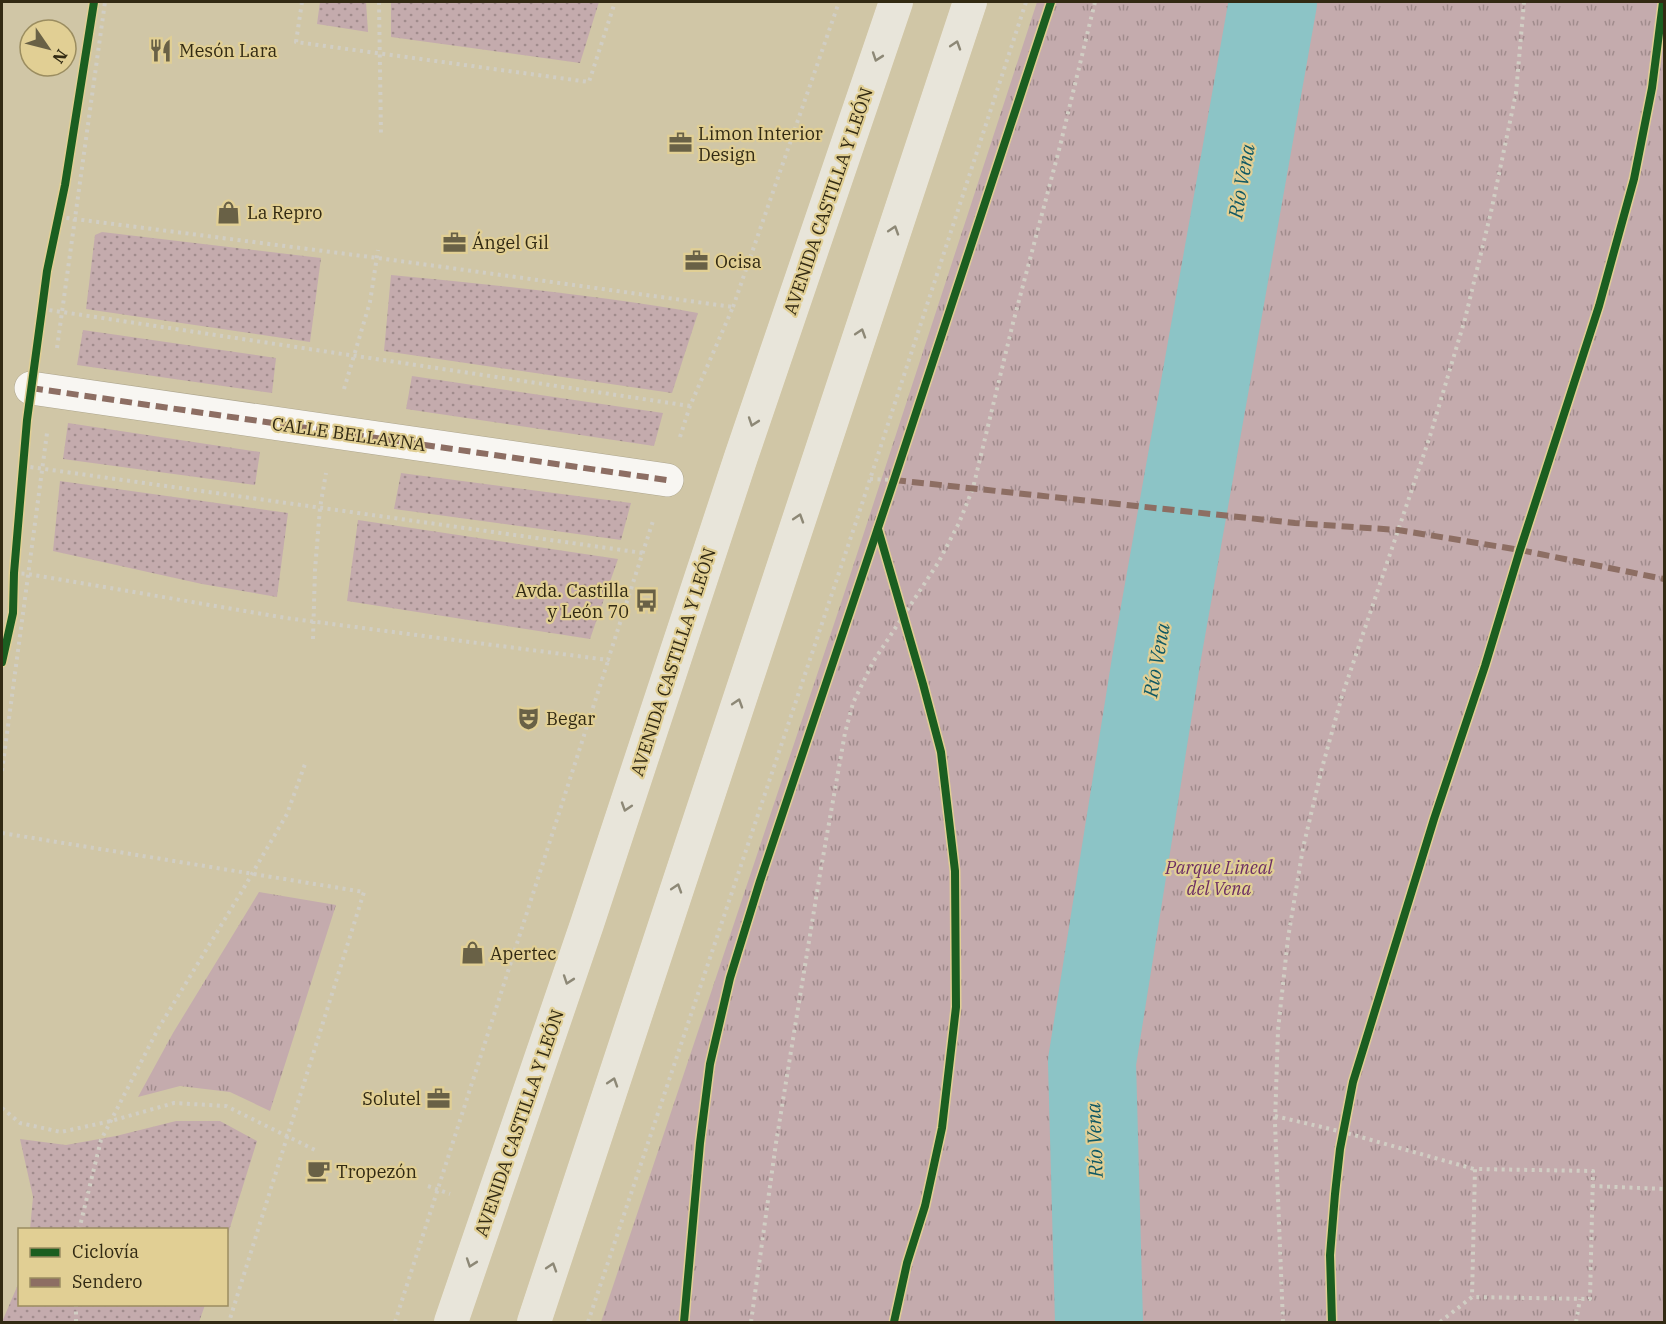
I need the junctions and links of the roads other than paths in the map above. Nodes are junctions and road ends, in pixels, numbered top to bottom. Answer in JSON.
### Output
{"nodes":[{"id":1,"x":896,"y":2,"type":"edge"},
{"id":2,"x":970,"y":2,"type":"edge"},
{"id":3,"x":31,"y":388,"type":"dead end"},
{"id":4,"x":667,"y":480,"type":"dead end"},
{"id":5,"x":451,"y":1323,"type":"edge"},
{"id":6,"x":534,"y":1323,"type":"edge"}],
"edges":[{"from":1,"to":5,"type":"main road","name":"AVENIDA CASTILLA Y LEÓN","one_way":true},
{"from":6,"to":2,"type":"main road","one_way":true},
{"from":3,"to":4,"type":"street","name":"CALLE BELLAYNA"}]}
